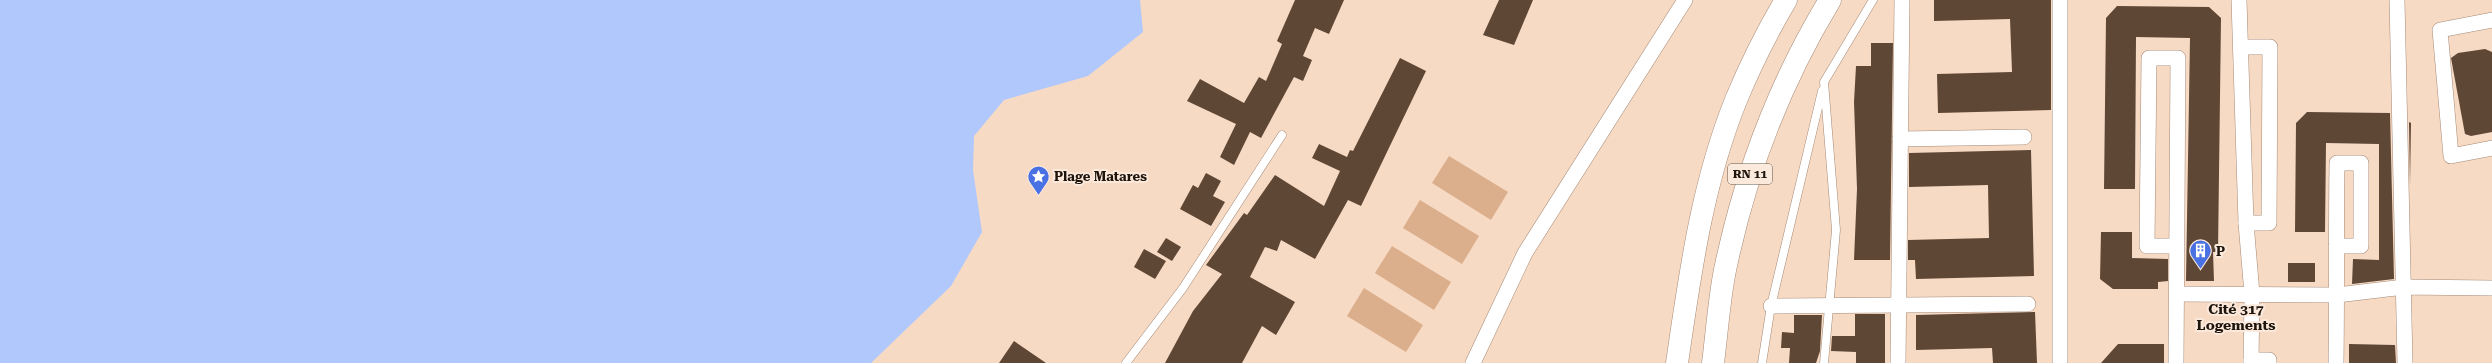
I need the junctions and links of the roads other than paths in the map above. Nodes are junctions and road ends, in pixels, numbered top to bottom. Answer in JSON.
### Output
{"nodes":[{"id":1,"x":1684,"y":0,"type":"edge"},
{"id":2,"x":1786,"y":0,"type":"edge"},
{"id":3,"x":1830,"y":0,"type":"edge"},
{"id":4,"x":1873,"y":0,"type":"edge"},
{"id":5,"x":1902,"y":0,"type":"edge"},
{"id":6,"x":2060,"y":0,"type":"edge"},
{"id":7,"x":2239,"y":0,"type":"edge"},
{"id":8,"x":2397,"y":0,"type":"edge"},
{"id":9,"x":2492,"y":20,"type":"edge"},
{"id":10,"x":2241,"y":47,"type":"junction"},
{"id":11,"x":1824,"y":82,"type":"junction"},
{"id":12,"x":1282,"y":135,"type":"dead end"},
{"id":13,"x":2024,"y":138,"type":"dead end"},
{"id":14,"x":1900,"y":139,"type":"junction"},
{"id":15,"x":2492,"y":148,"type":"edge"},
{"id":16,"x":2246,"y":223,"type":"junction"},
{"id":17,"x":2177,"y":246,"type":"junction"},
{"id":18,"x":2336,"y":246,"type":"junction"},
{"id":19,"x":2404,"y":287,"type":"junction"},
{"id":20,"x":2492,"y":288,"type":"edge"},
{"id":21,"x":2178,"y":294,"type":"junction"},
{"id":22,"x":2252,"y":294,"type":"junction"},
{"id":23,"x":2337,"y":295,"type":"junction"},
{"id":24,"x":2028,"y":304,"type":"dead end"},
{"id":25,"x":1771,"y":306,"type":"junction"},
{"id":26,"x":1830,"y":306,"type":"junction"},
{"id":27,"x":1898,"y":306,"type":"junction"},
{"id":28,"x":2250,"y":362,"type":"edge"},
{"id":29,"x":1126,"y":363,"type":"edge"},
{"id":30,"x":1473,"y":363,"type":"edge"},
{"id":31,"x":1677,"y":363,"type":"edge"},
{"id":32,"x":1713,"y":363,"type":"edge"},
{"id":33,"x":1762,"y":363,"type":"edge"},
{"id":34,"x":1824,"y":363,"type":"edge"},
{"id":35,"x":1898,"y":363,"type":"edge"},
{"id":36,"x":2060,"y":363,"type":"edge"},
{"id":37,"x":2176,"y":363,"type":"edge"},
{"id":38,"x":2269,"y":363,"type":"edge"},
{"id":39,"x":2336,"y":363,"type":"edge"},
{"id":40,"x":2404,"y":363,"type":"edge"}],
"edges":[{"from":1,"to":30,"type":"street"},
{"from":2,"to":31,"type":"highway","number":"RN 11"},
{"from":3,"to":32,"type":"highway","number":"RN 11"},
{"from":4,"to":11,"type":"lane"},
{"from":5,"to":14,"type":"street"},
{"from":6,"to":36,"type":"street"},
{"from":7,"to":10,"type":"street"},
{"from":8,"to":19,"type":"street"},
{"from":9,"to":15,"type":"street"},
{"from":10,"to":16,"type":"street"},
{"from":10,"to":16,"type":"street"},
{"from":11,"to":25,"type":"lane"},
{"from":11,"to":26,"type":"lane"},
{"from":12,"to":29,"type":"lane"},
{"from":13,"to":14,"type":"street"},
{"from":14,"to":27,"type":"street"},
{"from":16,"to":22,"type":"street"},
{"from":17,"to":17,"type":"street"},
{"from":17,"to":21,"type":"street"},
{"from":18,"to":18,"type":"street"},
{"from":18,"to":23,"type":"street"},
{"from":19,"to":20,"type":"street"},
{"from":19,"to":23,"type":"street"},
{"from":19,"to":40,"type":"street"},
{"from":21,"to":22,"type":"street"},
{"from":21,"to":37,"type":"street"},
{"from":22,"to":23,"type":"street"},
{"from":22,"to":28,"type":"street"},
{"from":23,"to":39,"type":"street"},
{"from":24,"to":27,"type":"street"},
{"from":25,"to":26,"type":"street"},
{"from":25,"to":33,"type":"lane"},
{"from":26,"to":27,"type":"street"},
{"from":26,"to":34,"type":"lane"},
{"from":27,"to":35,"type":"street"},
{"from":28,"to":38,"type":"street"}]}
